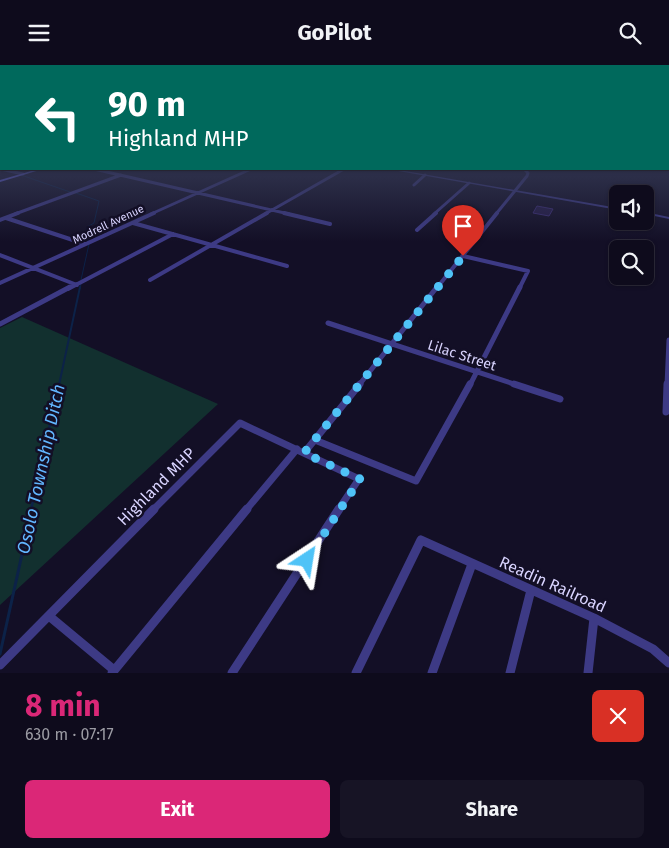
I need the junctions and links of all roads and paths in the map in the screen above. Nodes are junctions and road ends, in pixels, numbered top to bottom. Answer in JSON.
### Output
{"nodes":[{"id":1,"x":94,"y":185,"type":"edge"},
{"id":2,"x":166,"y":185,"type":"edge"},
{"id":3,"x":215,"y":185,"type":"edge"},
{"id":4,"x":315,"y":185,"type":"edge"},
{"id":5,"x":467,"y":185,"type":"edge"},
{"id":6,"x":483,"y":185,"type":"edge"},
{"id":7,"x":519,"y":185,"type":"edge"},
{"id":8,"x":515,"y":191,"type":"junction"},
{"id":9,"x":198,"y":193,"type":"junction"},
{"id":10,"x":609,"y":207,"type":"edge"},
{"id":11,"x":271,"y":210,"type":"junction"},
{"id":12,"x":654,"y":215,"type":"edge"},
{"id":13,"x":6,"y":218,"type":"junction"},
{"id":14,"x":669,"y":218,"type":"edge"},
{"id":15,"x":0,"y":220,"type":"edge"},
{"id":16,"x":133,"y":223,"type":"junction"},
{"id":17,"x":330,"y":224,"type":"dead end"},
{"id":18,"x":417,"y":229,"type":"dead end"},
{"id":19,"x":173,"y":234,"type":"junction"},
{"id":20,"x":85,"y":244,"type":"junction"},
{"id":21,"x":212,"y":245,"type":"junction"},
{"id":22,"x":0,"y":255,"type":"edge"},
{"id":23,"x":463,"y":256,"type":"junction"},
{"id":24,"x":287,"y":266,"type":"dead end"},
{"id":25,"x":34,"y":268,"type":"junction"},
{"id":26,"x":150,"y":280,"type":"dead end"},
{"id":27,"x":0,"y":283,"type":"edge"},
{"id":28,"x":77,"y":285,"type":"junction"},
{"id":29,"x":328,"y":323,"type":"dead end"},
{"id":30,"x":0,"y":324,"type":"edge"},
{"id":31,"x":669,"y":340,"type":"edge"},
{"id":32,"x":392,"y":345,"type":"junction"},
{"id":33,"x":477,"y":372,"type":"junction"},
{"id":34,"x":560,"y":399,"type":"dead end"},
{"id":35,"x":666,"y":412,"type":"dead end"},
{"id":36,"x":315,"y":440,"type":"junction"},
{"id":37,"x":300,"y":451,"type":"junction"},
{"id":38,"x":472,"y":563,"type":"junction"},
{"id":39,"x":531,"y":590,"type":"junction"},
{"id":40,"x":49,"y":616,"type":"junction"},
{"id":41,"x":594,"y":618,"type":"junction"},
{"id":42,"x":669,"y":663,"type":"edge"},
{"id":43,"x":0,"y":665,"type":"edge"},
{"id":44,"x":113,"y":672,"type":"edge"},
{"id":45,"x":232,"y":673,"type":"edge"},
{"id":46,"x":356,"y":673,"type":"edge"},
{"id":47,"x":432,"y":673,"type":"edge"},
{"id":48,"x":510,"y":673,"type":"edge"},
{"id":49,"x":588,"y":673,"type":"edge"}],
"edges":[{"from":1,"to":13,"type":"street"},
{"from":2,"to":9,"type":"street"},
{"from":3,"to":9,"type":"street","name":"Modrell Avenue"},
{"from":4,"to":11,"type":"street"},
{"from":5,"to":18,"type":"street"},
{"from":6,"to":8,"type":"street"},
{"from":7,"to":8,"type":"street"},
{"from":8,"to":10,"type":"street"},
{"from":8,"to":23,"type":"street"},
{"from":9,"to":11,"type":"street"},
{"from":9,"to":16,"type":"street","name":"Modrell Avenue"},
{"from":11,"to":17,"type":"street"},
{"from":11,"to":21,"type":"street"},
{"from":12,"to":14,"type":"street"},
{"from":13,"to":15,"type":"street"},
{"from":13,"to":20,"type":"street"},
{"from":16,"to":19,"type":"street"},
{"from":16,"to":20,"type":"street","name":"Modrell Avenue"},
{"from":19,"to":21,"type":"street"},
{"from":19,"to":28,"type":"street"},
{"from":20,"to":25,"type":"street","name":"Modrell Avenue"},
{"from":21,"to":24,"type":"street"},
{"from":21,"to":26,"type":"street"},
{"from":22,"to":25,"type":"street"},
{"from":23,"to":32,"type":"street"},
{"from":23,"to":33,"type":"street"},
{"from":25,"to":27,"type":"street","name":"Modrell Avenue"},
{"from":25,"to":28,"type":"street"},
{"from":28,"to":30,"type":"street"},
{"from":29,"to":32,"type":"street","name":"Lilac Street"},
{"from":31,"to":35,"type":"street"},
{"from":32,"to":33,"type":"street","name":"Lilac Street"},
{"from":32,"to":36,"type":"street"},
{"from":33,"to":34,"type":"street","name":"Lilac Street"},
{"from":33,"to":36,"type":"street"},
{"from":36,"to":37,"type":"street"},
{"from":37,"to":40,"type":"street","name":"Highland MHP"},
{"from":37,"to":44,"type":"street"},
{"from":37,"to":45,"type":"street","name":"Highland MHP"},
{"from":38,"to":39,"type":"street","name":"Readin Railroad"},
{"from":38,"to":46,"type":"street","name":"Readin Railroad"},
{"from":38,"to":47,"type":"street"},
{"from":39,"to":41,"type":"street","name":"Readin Railroad"},
{"from":39,"to":48,"type":"street"},
{"from":40,"to":43,"type":"street","name":"Highland MHP"},
{"from":40,"to":44,"type":"street"},
{"from":41,"to":42,"type":"street","name":"Readin Railroad"},
{"from":41,"to":49,"type":"street"}]}
